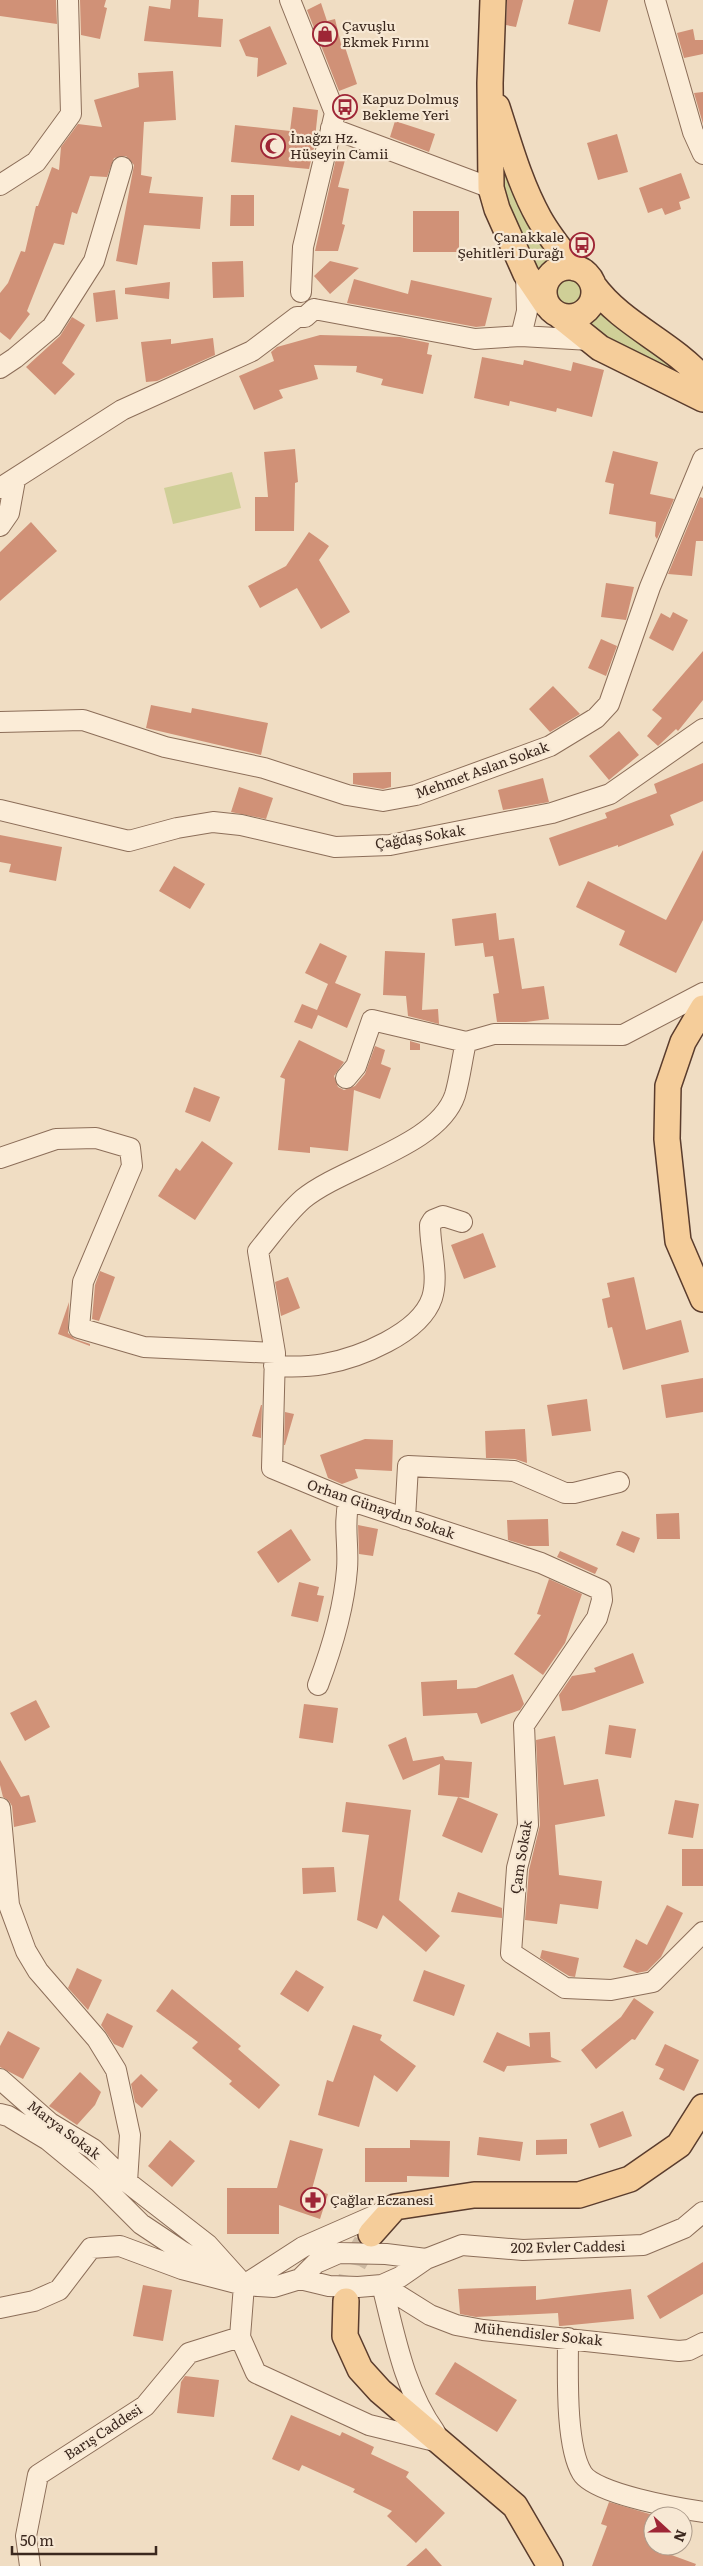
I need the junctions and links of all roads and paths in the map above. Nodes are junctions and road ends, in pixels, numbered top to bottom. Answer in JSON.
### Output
{"nodes":[{"id":1,"x":68,"y":0,"type":"edge"},
{"id":2,"x":290,"y":0,"type":"edge"},
{"id":3,"x":493,"y":0,"type":"edge"},
{"id":4,"x":654,"y":0,"type":"edge"},
{"id":5,"x":490,"y":83,"type":"junction"},
{"id":6,"x":331,"y":128,"type":"junction"},
{"id":7,"x":703,"y":154,"type":"edge"},
{"id":8,"x":122,"y":167,"type":"dead end"},
{"id":9,"x":0,"y":185,"type":"edge"},
{"id":10,"x":491,"y":188,"type":"junction"},
{"id":11,"x":526,"y":274,"type":"junction"},
{"id":12,"x":584,"y":276,"type":"junction"},
{"id":13,"x":553,"y":310,"type":"junction"},
{"id":14,"x":305,"y":313,"type":"junction"},
{"id":15,"x":520,"y":336,"type":"junction"},
{"id":16,"x":590,"y":340,"type":"junction"},
{"id":17,"x":0,"y":368,"type":"edge"},
{"id":18,"x":703,"y":380,"type":"edge"},
{"id":19,"x":703,"y":400,"type":"edge"},
{"id":20,"x":703,"y":459,"type":"edge"},
{"id":21,"x":8,"y":484,"type":"edge"},
{"id":22,"x":0,"y":526,"type":"edge"},
{"id":23,"x":0,"y":722,"type":"edge"},
{"id":24,"x":703,"y":729,"type":"edge"},
{"id":25,"x":0,"y":810,"type":"edge"},
{"id":26,"x":703,"y":993,"type":"edge"},
{"id":27,"x":703,"y":1008,"type":"edge"},
{"id":28,"x":466,"y":1042,"type":"junction"},
{"id":29,"x":346,"y":1078,"type":"dead end"},
{"id":30,"x":0,"y":1158,"type":"edge"},
{"id":31,"x":462,"y":1222,"type":"dead end"},
{"id":32,"x":703,"y":1299,"type":"edge"},
{"id":33,"x":275,"y":1360,"type":"junction"},
{"id":34,"x":619,"y":1482,"type":"dead end"},
{"id":35,"x":349,"y":1500,"type":"junction"},
{"id":36,"x":405,"y":1518,"type":"junction"},
{"id":37,"x":601,"y":1590,"type":"joint"},
{"id":38,"x":318,"y":1685,"type":"dead end"},
{"id":39,"x":0,"y":1808,"type":"edge"},
{"id":40,"x":703,"y":1932,"type":"edge"},
{"id":41,"x":0,"y":2080,"type":"edge"},
{"id":42,"x":703,"y":2107,"type":"edge"},
{"id":43,"x":0,"y":2114,"type":"edge"},
{"id":44,"x":127,"y":2182,"type":"junction"},
{"id":45,"x":395,"y":2207,"type":"junction"},
{"id":46,"x":703,"y":2212,"type":"edge"},
{"id":47,"x":371,"y":2234,"type":"tunnel mouth"},
{"id":48,"x":426,"y":2259,"type":"junction"},
{"id":49,"x":300,"y":2279,"type":"junction"},
{"id":50,"x":382,"y":2284,"type":"junction"},
{"id":51,"x":244,"y":2285,"type":"junction"},
{"id":52,"x":346,"y":2301,"type":"tunnel mouth"},
{"id":53,"x":0,"y":2308,"type":"edge"},
{"id":54,"x":240,"y":2337,"type":"junction"},
{"id":55,"x":568,"y":2338,"type":"junction"},
{"id":56,"x":703,"y":2344,"type":"edge"},
{"id":57,"x":443,"y":2444,"type":"junction"},
{"id":58,"x":703,"y":2512,"type":"edge"},
{"id":59,"x":30,"y":2566,"type":"edge"},
{"id":60,"x":550,"y":2566,"type":"edge"}],
"edges":[{"from":1,"to":9,"type":"street"},
{"from":2,"to":6,"type":"street"},
{"from":3,"to":5,"type":"main road"},
{"from":4,"to":7,"type":"street"},
{"from":5,"to":10,"type":"main road"},
{"from":5,"to":12,"type":"main road"},
{"from":6,"to":10,"type":"street"},
{"from":6,"to":14,"type":"street"},
{"from":8,"to":17,"type":"street"},
{"from":10,"to":11,"type":"main road"},
{"from":11,"to":13,"type":"main road"},
{"from":11,"to":15,"type":"street"},
{"from":12,"to":13,"type":"main road"},
{"from":12,"to":13,"type":"main road"},
{"from":12,"to":18,"type":"main road"},
{"from":13,"to":16,"type":"main road"},
{"from":14,"to":15,"type":"street"},
{"from":14,"to":21,"type":"street"},
{"from":15,"to":16,"type":"street"},
{"from":16,"to":19,"type":"main road"},
{"from":20,"to":23,"type":"street","name":"Mehmet Aslan Sokak"},
{"from":21,"to":22,"type":"street"},
{"from":24,"to":25,"type":"street","name":"Çağdaş Sokak"},
{"from":26,"to":28,"type":"street"},
{"from":27,"to":32,"type":"main road"},
{"from":28,"to":29,"type":"street"},
{"from":28,"to":33,"type":"street","name":"Orhan Günaydın Sokak"},
{"from":30,"to":33,"type":"street"},
{"from":31,"to":33,"type":"street"},
{"from":33,"to":35,"type":"street","name":"Orhan Günaydın Sokak"},
{"from":34,"to":36,"type":"street"},
{"from":35,"to":36,"type":"street","name":"Orhan Günaydın Sokak"},
{"from":35,"to":38,"type":"street"},
{"from":36,"to":37,"type":"street","name":"Orhan Günaydın Sokak"},
{"from":37,"to":40,"type":"street","name":"Çam Sokak"},
{"from":39,"to":44,"type":"street"},
{"from":41,"to":44,"type":"street","name":"Marya Sokak"},
{"from":42,"to":45,"type":"main road"},
{"from":43,"to":51,"type":"street"},
{"from":44,"to":51,"type":"street","name":"Marya Sokak"},
{"from":45,"to":47,"type":"main road"},
{"from":45,"to":51,"type":"street"},
{"from":46,"to":48,"type":"street","name":"202 Evler Caddesi"},
{"from":48,"to":49,"type":"street","name":"202 Evler Caddesi"},
{"from":48,"to":50,"type":"street","name":"202 Evler Caddesi"},
{"from":49,"to":50,"type":"street","name":"202 Evler Caddesi"},
{"from":49,"to":51,"type":"street","name":"202 Evler Caddesi"},
{"from":50,"to":55,"type":"street","name":"Mühendisler Sokak"},
{"from":50,"to":57,"type":"street"},
{"from":51,"to":53,"type":"street"},
{"from":51,"to":54,"type":"street"},
{"from":52,"to":57,"type":"main road"},
{"from":54,"to":57,"type":"street"},
{"from":54,"to":59,"type":"street","name":"Barış Caddesi"},
{"from":55,"to":56,"type":"street","name":"Mühendisler Sokak"},
{"from":55,"to":58,"type":"street"},
{"from":57,"to":60,"type":"main road"}]}
